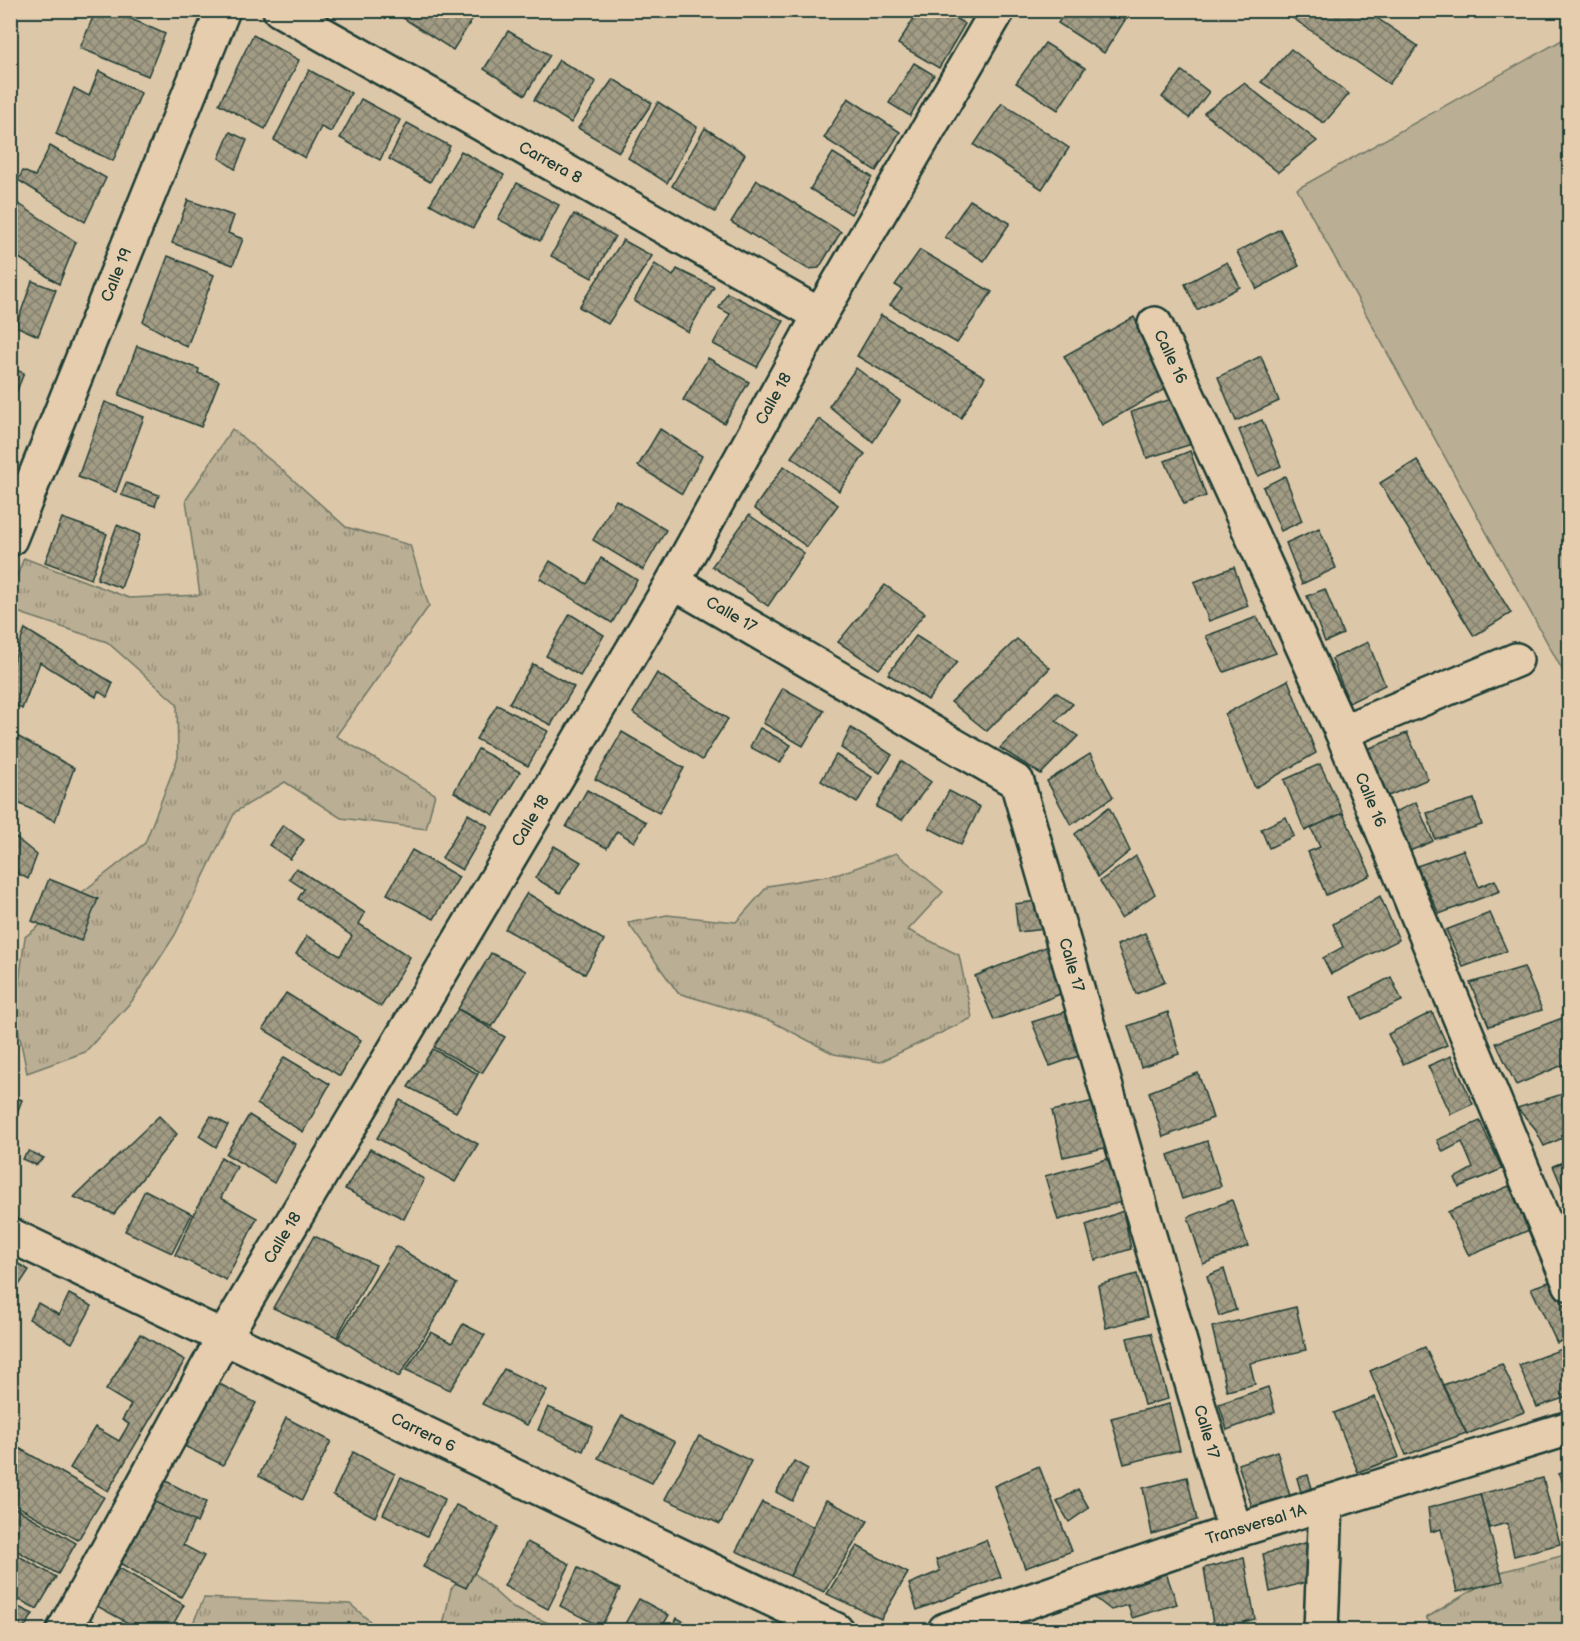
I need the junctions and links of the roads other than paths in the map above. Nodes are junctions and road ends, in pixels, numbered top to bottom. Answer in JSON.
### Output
{"nodes":[{"id":1,"x":223,"y":10,"type":"edge"},
{"id":2,"x":279,"y":10,"type":"edge"},
{"id":3,"x":998,"y":10,"type":"edge"},
{"id":4,"x":820,"y":315,"type":"junction"},
{"id":5,"x":1155,"y":324,"type":"dead end"},
{"id":6,"x":10,"y":539,"type":"edge"},
{"id":7,"x":674,"y":582,"type":"junction"},
{"id":8,"x":1516,"y":660,"type":"dead end"},
{"id":9,"x":1342,"y":732,"type":"junction"},
{"id":10,"x":10,"y":1235,"type":"edge"},
{"id":11,"x":1569,"y":1284,"type":"edge"},
{"id":12,"x":224,"y":1337,"type":"junction"},
{"id":13,"x":1569,"y":1428,"type":"edge"},
{"id":14,"x":1326,"y":1503,"type":"junction"},
{"id":15,"x":1235,"y":1531,"type":"junction"},
{"id":16,"x":64,"y":1630,"type":"edge"},
{"id":17,"x":836,"y":1630,"type":"edge"},
{"id":18,"x":945,"y":1630,"type":"edge"},
{"id":19,"x":1321,"y":1630,"type":"edge"}],
"edges":[{"from":1,"to":6,"type":"street","name":"Calle 19"},
{"from":2,"to":4,"type":"street","name":"Carrera 8"},
{"from":3,"to":4,"type":"street","name":"Calle 18"},
{"from":4,"to":7,"type":"street","name":"Calle 18"},
{"from":5,"to":9,"type":"street","name":"Calle 16"},
{"from":7,"to":12,"type":"street","name":"Calle 18"},
{"from":7,"to":15,"type":"street","name":"Calle 17"},
{"from":8,"to":9,"type":"street"},
{"from":9,"to":11,"type":"street","name":"Calle 16"},
{"from":10,"to":12,"type":"street","name":"Carrera 6"},
{"from":12,"to":16,"type":"street","name":"Calle 18"},
{"from":12,"to":17,"type":"street","name":"Carrera 6"},
{"from":13,"to":14,"type":"street","name":"Transversal 1A"},
{"from":14,"to":15,"type":"street","name":"Transversal 1A"},
{"from":14,"to":19,"type":"street"},
{"from":15,"to":18,"type":"street","name":"Transversal 1A"}]}
